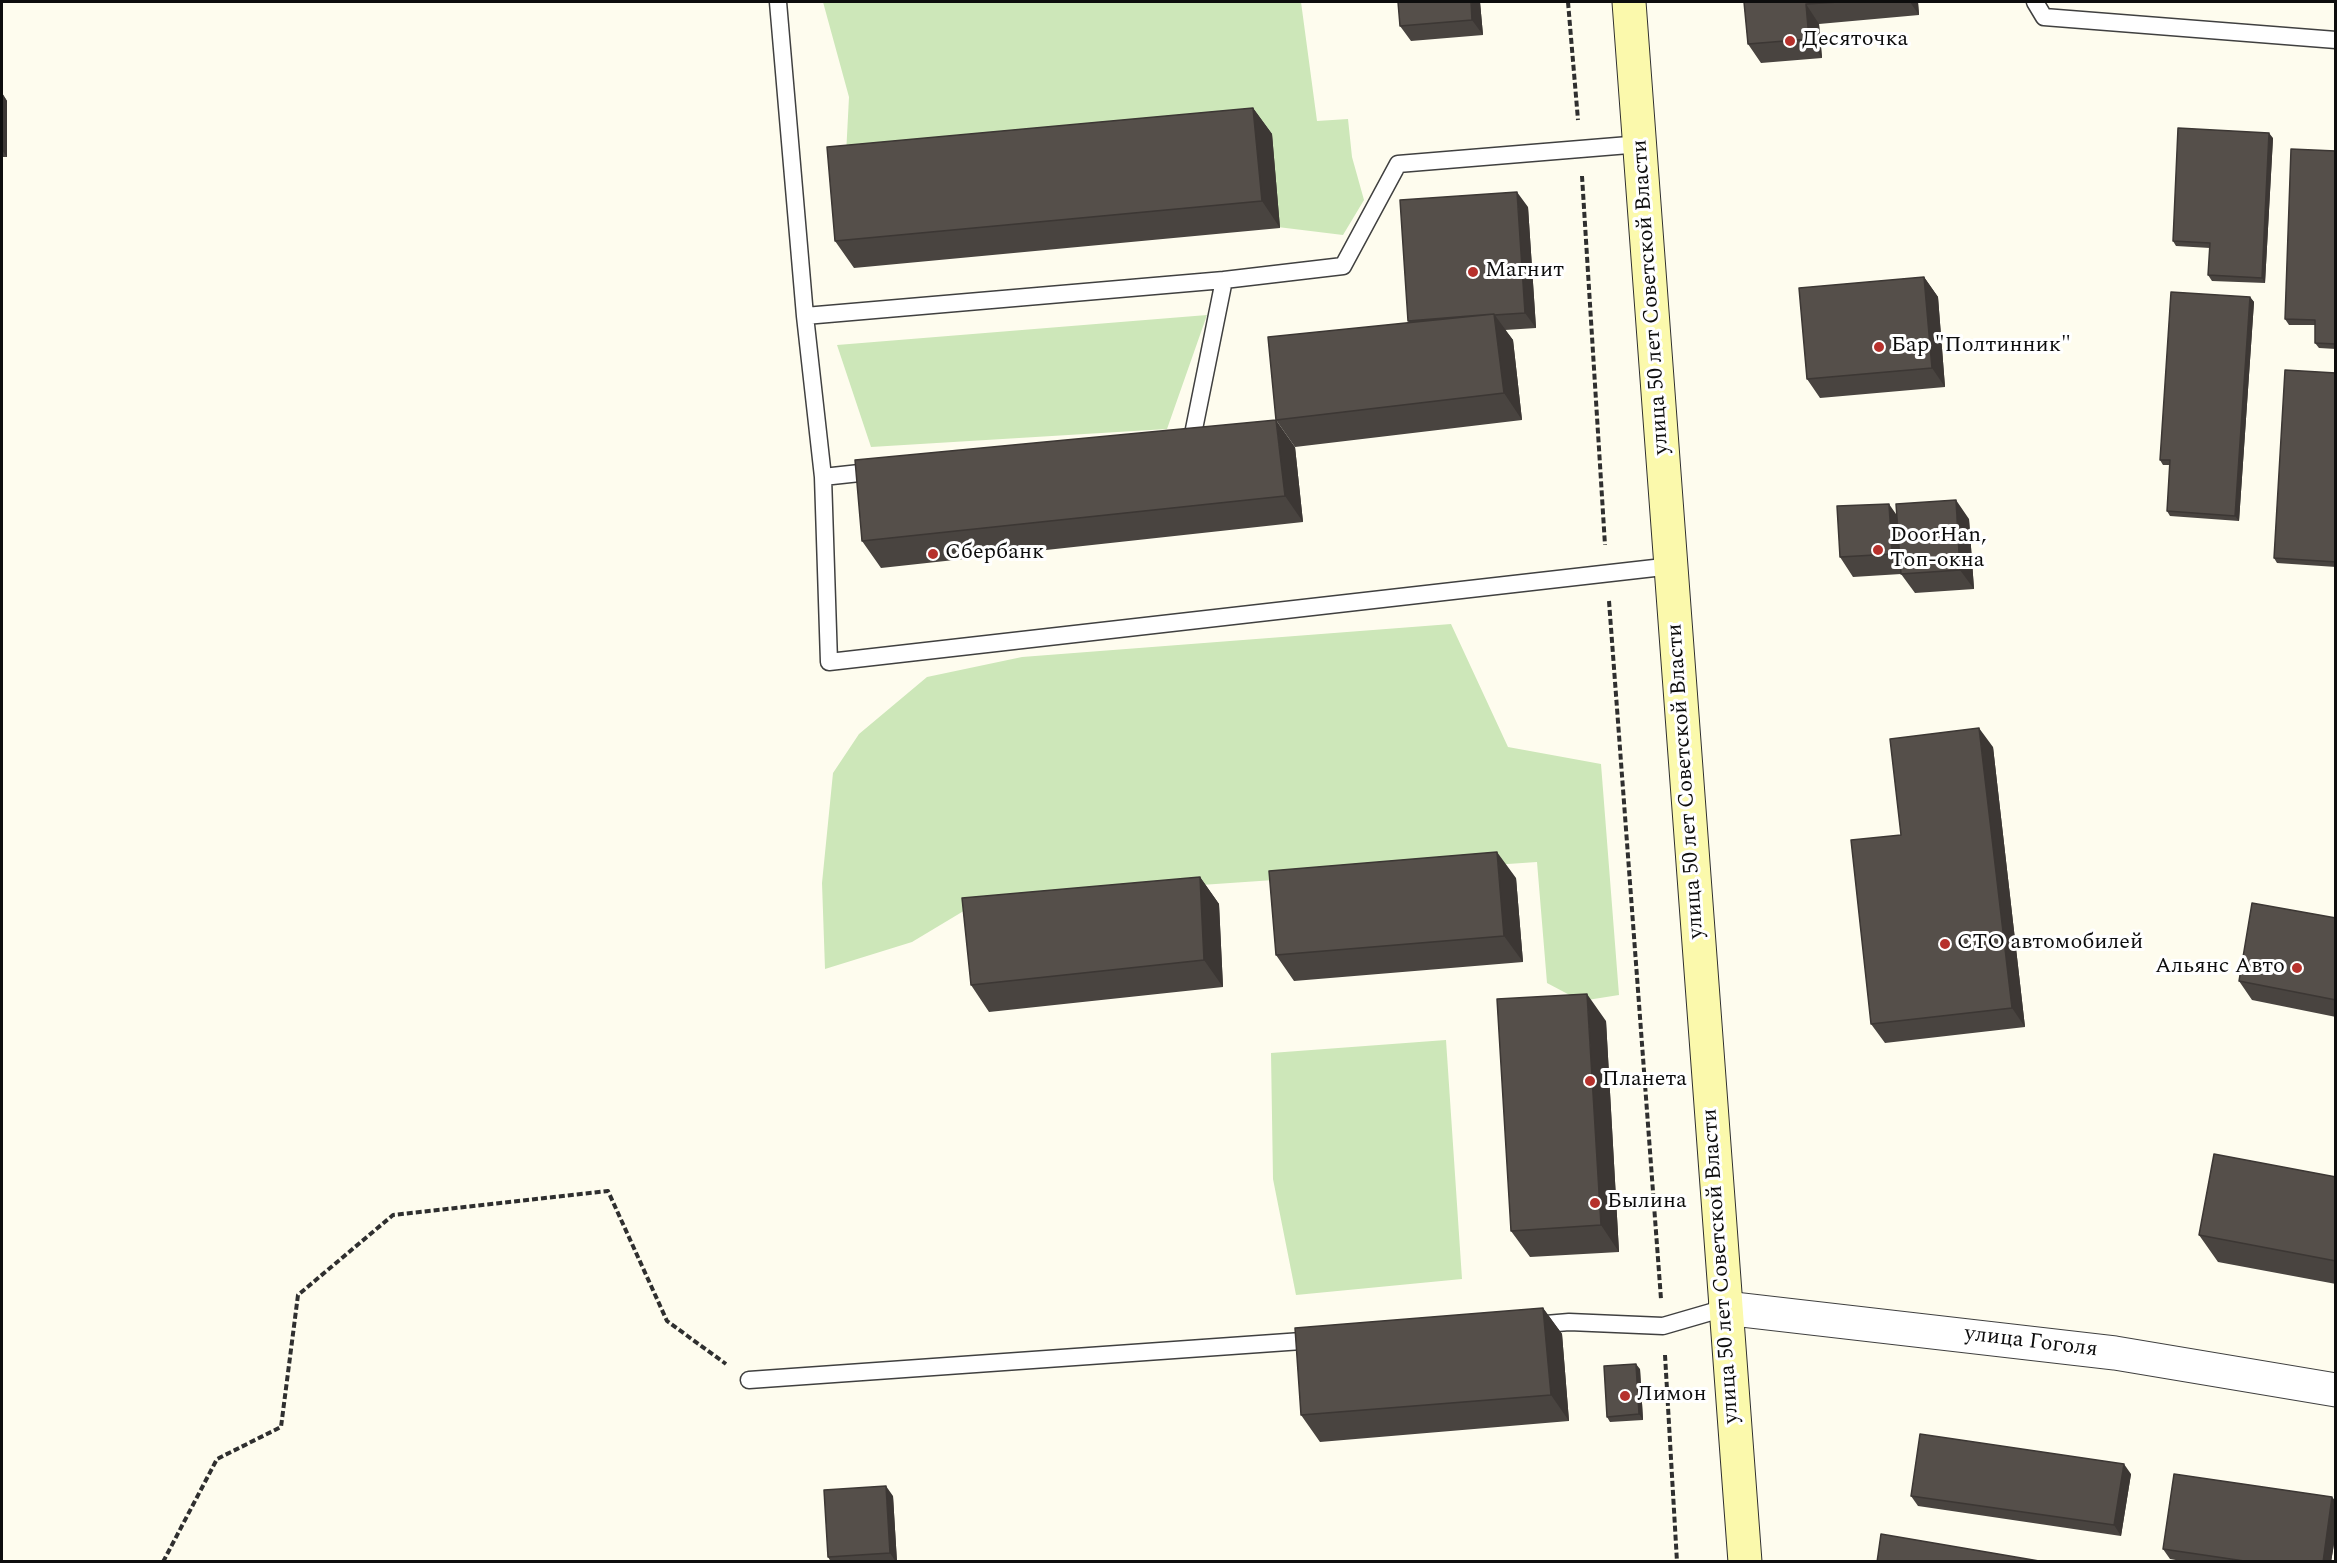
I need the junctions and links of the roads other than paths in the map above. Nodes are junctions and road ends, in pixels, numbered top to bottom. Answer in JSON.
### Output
{"nodes":[{"id":1,"x":778,"y":2,"type":"edge"},
{"id":2,"x":1629,"y":2,"type":"edge"},
{"id":3,"x":2035,"y":2,"type":"edge"},
{"id":4,"x":2336,"y":40,"type":"edge"},
{"id":5,"x":1641,"y":144,"type":"junction"},
{"id":6,"x":1224,"y":280,"type":"junction"},
{"id":7,"x":805,"y":316,"type":"junction"},
{"id":8,"x":1168,"y":442,"type":"edge"},
{"id":9,"x":894,"y":469,"type":"edge"},
{"id":10,"x":823,"y":477,"type":"junction"},
{"id":11,"x":1672,"y":566,"type":"junction"},
{"id":12,"x":1725,"y":1308,"type":"junction"},
{"id":13,"x":1522,"y":1325,"type":"edge"},
{"id":14,"x":1331,"y":1339,"type":"edge"},
{"id":15,"x":749,"y":1380,"type":"road end"},
{"id":16,"x":2336,"y":1390,"type":"edge"},
{"id":17,"x":1745,"y":1562,"type":"edge"}],
"edges":[{"from":1,"to":7,"type":"lane"},
{"from":2,"to":5,"type":"street","name":"улица 50 лет Советской Власти"},
{"from":3,"to":4,"type":"lane"},
{"from":5,"to":6,"type":"lane"},
{"from":5,"to":11,"type":"street","name":"улица 50 лет Советской Власти"},
{"from":6,"to":7,"type":"lane"},
{"from":6,"to":8,"type":"lane"},
{"from":7,"to":10,"type":"lane"},
{"from":9,"to":10,"type":"lane"},
{"from":10,"to":11,"type":"lane"},
{"from":11,"to":12,"type":"street","name":"улица 50 лет Советской Власти"},
{"from":12,"to":13,"type":"lane"},
{"from":12,"to":16,"type":"street","name":"улица Гоголя"},
{"from":12,"to":17,"type":"street","name":"улица 50 лет Советской Власти"},
{"from":14,"to":15,"type":"lane"}]}
